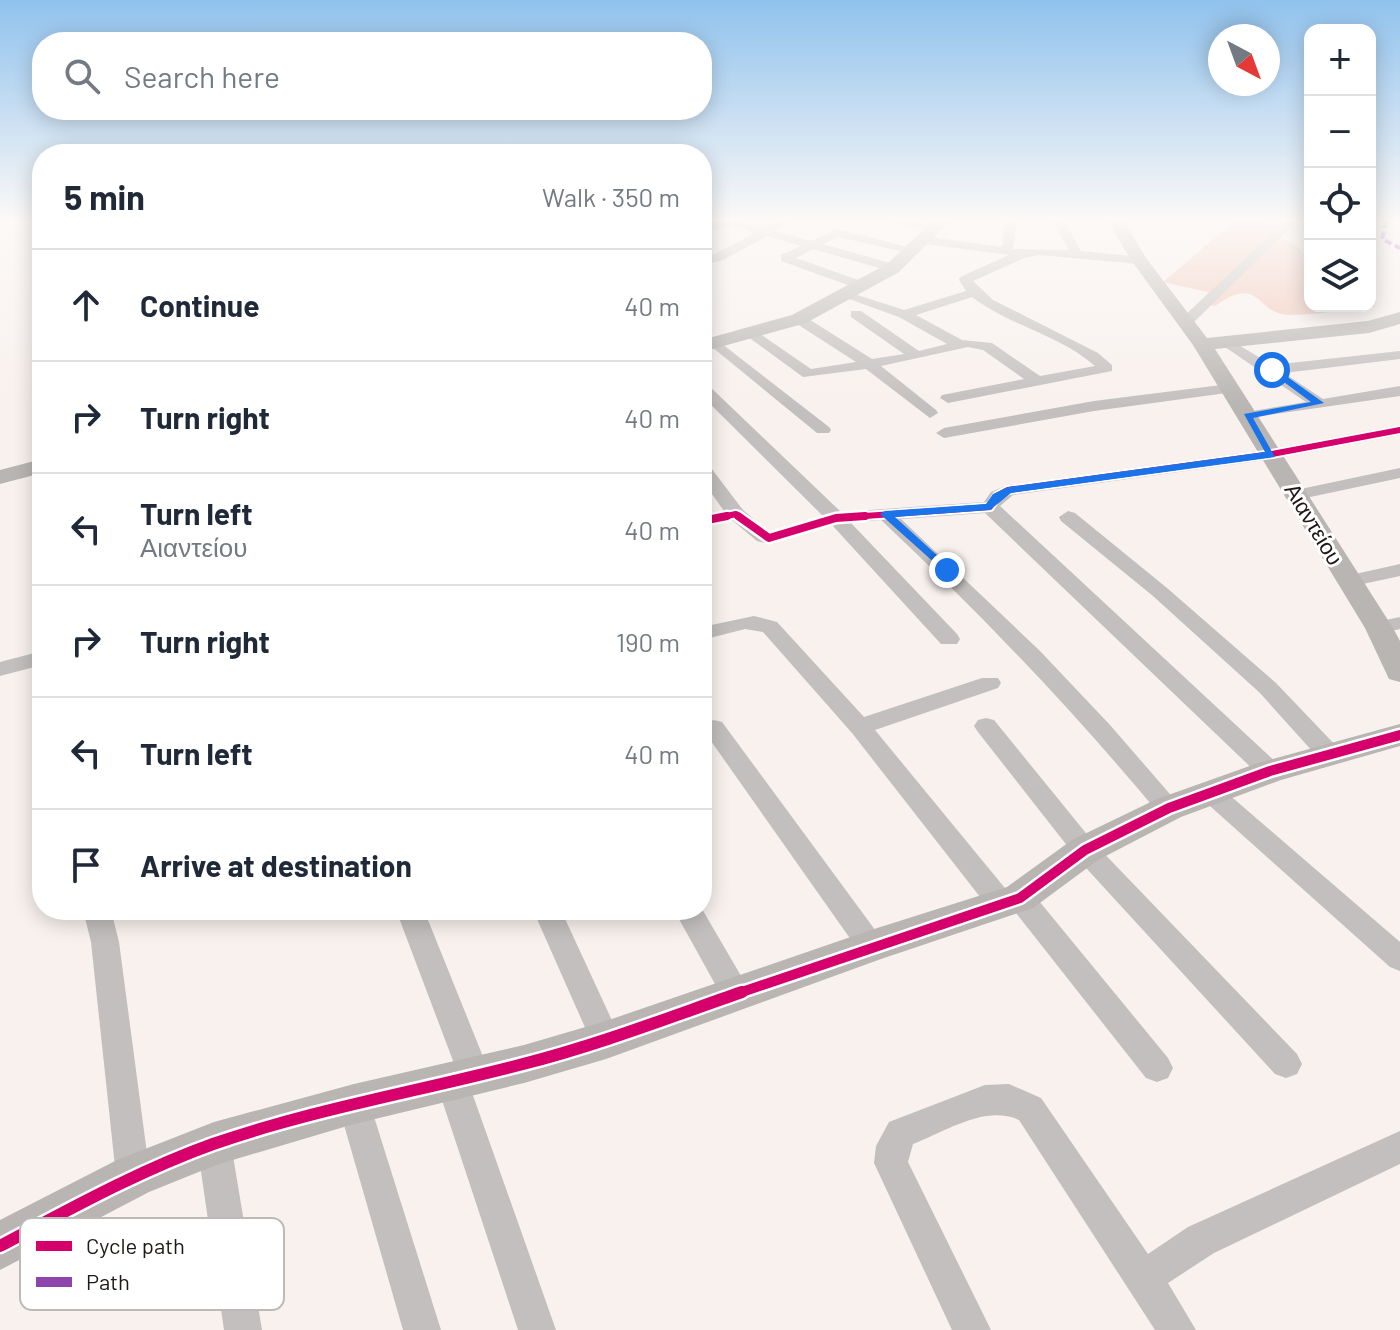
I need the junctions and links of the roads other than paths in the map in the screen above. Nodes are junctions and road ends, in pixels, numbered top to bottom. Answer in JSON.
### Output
{"nodes":[{"id":1,"x":854,"y":283,"type":"edge"},
{"id":2,"x":863,"y":283,"type":"edge"},
{"id":3,"x":967,"y":283,"type":"edge"},
{"id":4,"x":1156,"y":283,"type":"edge"},
{"id":5,"x":1226,"y":283,"type":"edge"},
{"id":6,"x":859,"y":285,"type":"junction"},
{"id":7,"x":973,"y":293,"type":"junction"},
{"id":8,"x":842,"y":294,"type":"junction"},
{"id":9,"x":856,"y":314,"type":"dead end"},
{"id":10,"x":904,"y":314,"type":"junction"},
{"id":11,"x":1400,"y":318,"type":"edge"},
{"id":12,"x":799,"y":319,"type":"junction"},
{"id":13,"x":1186,"y":322,"type":"junction"},
{"id":14,"x":751,"y":334,"type":"junction"},
{"id":15,"x":1227,"y":342,"type":"junction"},
{"id":16,"x":712,"y":344,"type":"edge"},
{"id":17,"x":1202,"y":344,"type":"junction"},
{"id":18,"x":960,"y":345,"type":"junction"},
{"id":19,"x":712,"y":347,"type":"edge"},
{"id":20,"x":1400,"y":355,"type":"edge"},
{"id":21,"x":917,"y":356,"type":"junction"},
{"id":22,"x":868,"y":363,"type":"junction"},
{"id":23,"x":1272,"y":370,"type":"junction"},
{"id":24,"x":1057,"y":379,"type":"junction"},
{"id":25,"x":1038,"y":382,"type":"junction"},
{"id":26,"x":1229,"y":389,"type":"junction"},
{"id":27,"x":1400,"y":391,"type":"edge"},
{"id":28,"x":712,"y":397,"type":"edge"},
{"id":29,"x":948,"y":398,"type":"dead end"},
{"id":30,"x":1319,"y":403,"type":"junction"},
{"id":31,"x":1094,"y":406,"type":"junction"},
{"id":32,"x":930,"y":413,"type":"dead end"},
{"id":33,"x":1247,"y":416,"type":"junction"},
{"id":34,"x":823,"y":430,"type":"dead end"},
{"id":35,"x":1400,"y":430,"type":"edge"},
{"id":36,"x":944,"y":433,"type":"dead end"},
{"id":37,"x":1272,"y":454,"type":"junction"},
{"id":38,"x":32,"y":469,"type":"edge"},
{"id":39,"x":1400,"y":473,"type":"edge"},
{"id":40,"x":0,"y":477,"type":"edge"},
{"id":41,"x":712,"y":482,"type":"edge"},
{"id":42,"x":1296,"y":495,"type":"junction"},
{"id":43,"x":990,"y":507,"type":"junction"},
{"id":44,"x":736,"y":514,"type":"junction"},
{"id":45,"x":885,"y":514,"type":"junction"},
{"id":46,"x":1068,"y":517,"type":"dead end"},
{"id":47,"x":836,"y":518,"type":"junction"},
{"id":48,"x":712,"y":519,"type":"edge"},
{"id":49,"x":1400,"y":570,"type":"edge"},
{"id":50,"x":1349,"y":581,"type":"junction"},
{"id":51,"x":1390,"y":626,"type":"edge"},
{"id":52,"x":712,"y":631,"type":"edge"},
{"id":53,"x":949,"y":639,"type":"dead end"},
{"id":54,"x":32,"y":661,"type":"edge"},
{"id":55,"x":0,"y":669,"type":"edge"},
{"id":56,"x":1400,"y":672,"type":"edge"},
{"id":57,"x":990,"y":683,"type":"dead end"},
{"id":58,"x":986,"y":726,"type":"dead end"},
{"id":59,"x":860,"y":727,"type":"junction"},
{"id":60,"x":714,"y":728,"type":"dead end"},
{"id":61,"x":1400,"y":735,"type":"edge"},
{"id":62,"x":1331,"y":756,"type":"junction"},
{"id":63,"x":1270,"y":771,"type":"junction"},
{"id":64,"x":1210,"y":792,"type":"junction"},
{"id":65,"x":1169,"y":808,"type":"junction"},
{"id":66,"x":1085,"y":850,"type":"junction"},
{"id":67,"x":1010,"y":900,"type":"junction"},
{"id":68,"x":100,"y":920,"type":"edge"},
{"id":69,"x":413,"y":920,"type":"edge"},
{"id":70,"x":552,"y":920,"type":"edge"},
{"id":71,"x":694,"y":920,"type":"edge"},
{"id":72,"x":871,"y":946,"type":"junction"},
{"id":73,"x":1400,"y":959,"type":"edge"},
{"id":74,"x":736,"y":993,"type":"junction"},
{"id":75,"x":606,"y":1040,"type":"junction"},
{"id":76,"x":1286,"y":1064,"type":"dead end"},
{"id":77,"x":1157,"y":1068,"type":"dead end"},
{"id":78,"x":462,"y":1077,"type":"junction"},
{"id":79,"x":354,"y":1104,"type":"junction"},
{"id":80,"x":214,"y":1144,"type":"junction"},
{"id":81,"x":1400,"y":1147,"type":"edge"},
{"id":82,"x":133,"y":1176,"type":"junction"},
{"id":83,"x":53,"y":1218,"type":"edge"},
{"id":84,"x":226,"y":1218,"type":"edge"},
{"id":85,"x":20,"y":1235,"type":"edge"},
{"id":86,"x":0,"y":1246,"type":"edge"},
{"id":87,"x":1142,"y":1279,"type":"junction"},
{"id":88,"x":240,"y":1310,"type":"edge"},
{"id":89,"x":243,"y":1330,"type":"edge"},
{"id":90,"x":422,"y":1330,"type":"edge"},
{"id":91,"x":537,"y":1330,"type":"edge"},
{"id":92,"x":972,"y":1330,"type":"edge"},
{"id":93,"x":1177,"y":1330,"type":"edge"}],
"edges":[{"from":1,"to":6,"type":"street"},
{"from":2,"to":6,"type":"street"},
{"from":3,"to":7,"type":"street"},
{"from":4,"to":13,"type":"street","name":"Αιαντείου"},
{"from":5,"to":13,"type":"street"},
{"from":6,"to":8,"type":"street"},
{"from":7,"to":10,"type":"street"},
{"from":7,"to":24,"type":"street"},
{"from":8,"to":10,"type":"street"},
{"from":8,"to":12,"type":"street"},
{"from":9,"to":21,"type":"street"},
{"from":10,"to":18,"type":"street"},
{"from":11,"to":15,"type":"street"},
{"from":12,"to":14,"type":"street"},
{"from":12,"to":22,"type":"street"},
{"from":13,"to":17,"type":"street","name":"Αιαντείου"},
{"from":14,"to":16,"type":"street"},
{"from":14,"to":22,"type":"street"},
{"from":15,"to":17,"type":"street"},
{"from":15,"to":23,"type":"street"},
{"from":17,"to":26,"type":"street","name":"Αιαντείου"},
{"from":18,"to":21,"type":"street"},
{"from":18,"to":25,"type":"street"},
{"from":19,"to":34,"type":"street"},
{"from":20,"to":23,"type":"street"},
{"from":21,"to":22,"type":"street"},
{"from":22,"to":32,"type":"street"},
{"from":23,"to":30,"type":"street"},
{"from":24,"to":25,"type":"street"},
{"from":24,"to":31,"type":"street"},
{"from":25,"to":29,"type":"street"},
{"from":26,"to":31,"type":"street"},
{"from":26,"to":33,"type":"street","name":"Αιαντείου"},
{"from":27,"to":30,"type":"street"},
{"from":28,"to":47,"type":"street"},
{"from":30,"to":33,"type":"street"},
{"from":31,"to":36,"type":"street"},
{"from":33,"to":37,"type":"street","name":"Αιαντείου"},
{"from":35,"to":37,"type":"street"},
{"from":37,"to":42,"type":"street","name":"Αιαντείου"},
{"from":37,"to":43,"type":"street"},
{"from":38,"to":40,"type":"street"},
{"from":39,"to":42,"type":"street"},
{"from":41,"to":44,"type":"street"},
{"from":42,"to":50,"type":"street","name":"Αιαντείου"},
{"from":43,"to":45,"type":"street"},
{"from":43,"to":63,"type":"street"},
{"from":44,"to":47,"type":"street"},
{"from":44,"to":48,"type":"street"},
{"from":45,"to":47,"type":"street"},
{"from":45,"to":65,"type":"street"},
{"from":46,"to":62,"type":"street"},
{"from":47,"to":53,"type":"street"},
{"from":49,"to":50,"type":"street"},
{"from":50,"to":51,"type":"street","name":"Αιαντείου"},
{"from":51,"to":56,"type":"street","name":"Αιαντείου"},
{"from":52,"to":59,"type":"street"},
{"from":54,"to":55,"type":"street"},
{"from":57,"to":59,"type":"street"},
{"from":58,"to":66,"type":"street"},
{"from":59,"to":67,"type":"street"},
{"from":60,"to":72,"type":"street"},
{"from":61,"to":62,"type":"street"},
{"from":62,"to":63,"type":"street"},
{"from":63,"to":64,"type":"street"},
{"from":64,"to":65,"type":"street"},
{"from":64,"to":73,"type":"street"},
{"from":65,"to":66,"type":"street"},
{"from":66,"to":67,"type":"street"},
{"from":66,"to":76,"type":"street"},
{"from":67,"to":72,"type":"street"},
{"from":67,"to":77,"type":"street"},
{"from":68,"to":82,"type":"street"},
{"from":69,"to":78,"type":"street"},
{"from":70,"to":75,"type":"street"},
{"from":71,"to":74,"type":"street"},
{"from":72,"to":74,"type":"street"},
{"from":74,"to":75,"type":"street"},
{"from":75,"to":78,"type":"street"},
{"from":78,"to":79,"type":"street"},
{"from":78,"to":91,"type":"street"},
{"from":79,"to":80,"type":"street"},
{"from":79,"to":90,"type":"street"},
{"from":80,"to":82,"type":"street"},
{"from":80,"to":84,"type":"street"},
{"from":81,"to":87,"type":"street"},
{"from":82,"to":83,"type":"street"},
{"from":85,"to":86,"type":"street"},
{"from":87,"to":92,"type":"street"},
{"from":87,"to":93,"type":"street"},
{"from":88,"to":89,"type":"street"}]}
